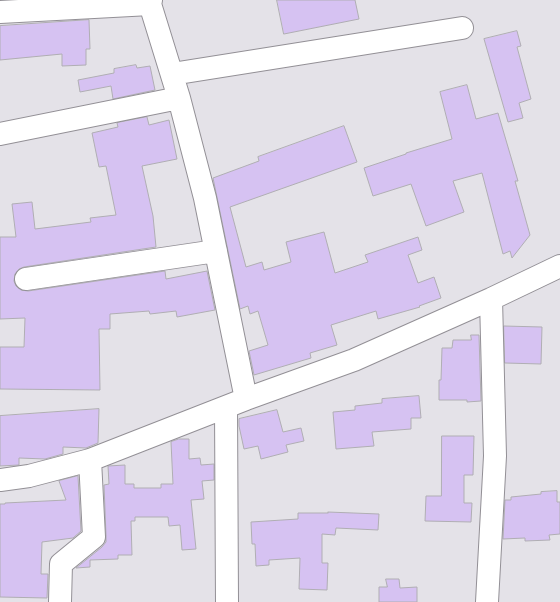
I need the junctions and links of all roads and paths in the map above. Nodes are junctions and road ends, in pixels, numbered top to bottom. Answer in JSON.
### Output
{"nodes":[{"id":1,"x":151,"y":2,"type":"edge"},
{"id":2,"x":0,"y":12,"type":"edge"},
{"id":3,"x":462,"y":28,"type":"dead end"},
{"id":4,"x":172,"y":74,"type":"junction"},
{"id":5,"x":179,"y":98,"type":"junction"},
{"id":6,"x":0,"y":134,"type":"edge"},
{"id":7,"x":216,"y":251,"type":"junction"},
{"id":8,"x":560,"y":266,"type":"edge"},
{"id":9,"x":26,"y":279,"type":"dead end"},
{"id":10,"x":491,"y":299,"type":"junction"},
{"id":11,"x":236,"y":403,"type":"junction"},
{"id":12,"x":90,"y":460,"type":"junction"},
{"id":13,"x":0,"y":480,"type":"edge"},
{"id":14,"x":60,"y":602,"type":"edge"},
{"id":15,"x":227,"y":602,"type":"edge"},
{"id":16,"x":487,"y":602,"type":"edge"}],
"edges":[{"from":1,"to":2,"type":"street"},
{"from":1,"to":4,"type":"street"},
{"from":3,"to":4,"type":"street"},
{"from":4,"to":5,"type":"street"},
{"from":5,"to":6,"type":"street"},
{"from":5,"to":7,"type":"street"},
{"from":7,"to":9,"type":"street"},
{"from":7,"to":11,"type":"street"},
{"from":8,"to":10,"type":"street"},
{"from":10,"to":11,"type":"street"},
{"from":10,"to":16,"type":"street"},
{"from":11,"to":12,"type":"street"},
{"from":11,"to":15,"type":"street"},
{"from":12,"to":13,"type":"street"},
{"from":12,"to":14,"type":"street"}]}
